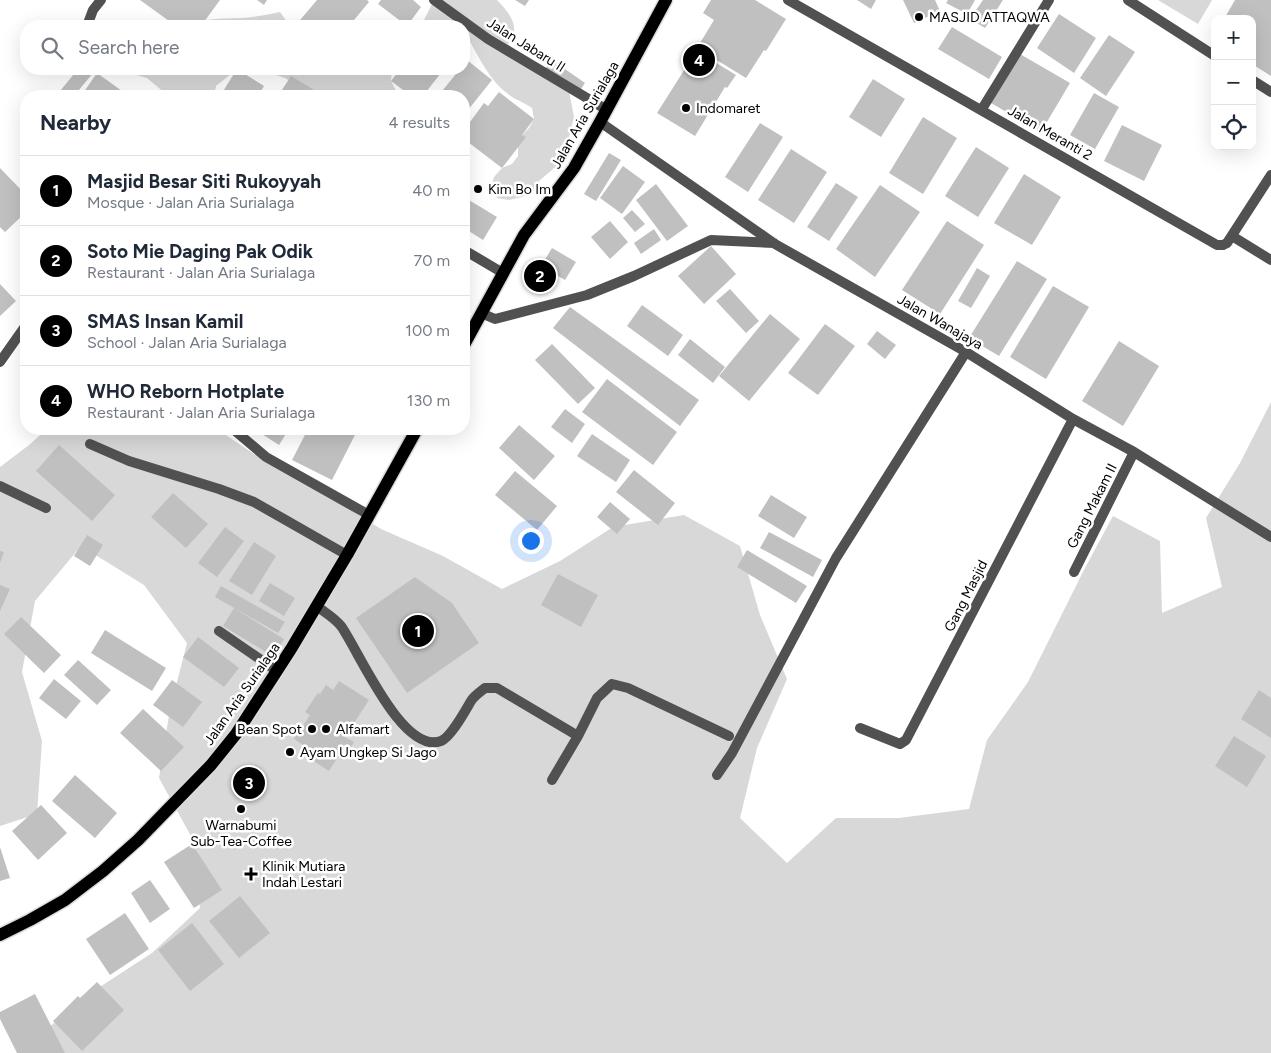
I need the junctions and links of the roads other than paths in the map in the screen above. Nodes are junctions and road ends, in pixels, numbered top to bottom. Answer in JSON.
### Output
{"nodes":[{"id":1,"x":101,"y":0,"type":"edge"},
{"id":2,"x":434,"y":0,"type":"edge"},
{"id":3,"x":666,"y":0,"type":"edge"},
{"id":4,"x":788,"y":0,"type":"edge"},
{"id":5,"x":1049,"y":0,"type":"edge"},
{"id":6,"x":1128,"y":0,"type":"edge"},
{"id":7,"x":89,"y":20,"type":"edge"},
{"id":8,"x":462,"y":20,"type":"edge"},
{"id":9,"x":470,"y":26,"type":"edge"},
{"id":10,"x":1211,"y":53,"type":"edge"},
{"id":11,"x":1256,"y":83,"type":"edge"},
{"id":12,"x":1271,"y":92,"type":"edge"},
{"id":13,"x":982,"y":109,"type":"junction"},
{"id":14,"x":607,"y":110,"type":"junction"},
{"id":15,"x":600,"y":122,"type":"junction"},
{"id":16,"x":1271,"y":175,"type":"edge"},
{"id":17,"x":1232,"y":236,"type":"junction"},
{"id":18,"x":775,"y":244,"type":"junction"},
{"id":19,"x":470,"y":254,"type":"edge"},
{"id":20,"x":1271,"y":260,"type":"edge"},
{"id":21,"x":503,"y":273,"type":"junction"},
{"id":22,"x":481,"y":313,"type":"junction"},
{"id":23,"x":470,"y":333,"type":"edge"},
{"id":24,"x":20,"y":334,"type":"edge"},
{"id":25,"x":966,"y":352,"type":"junction"},
{"id":26,"x":0,"y":362,"type":"edge"},
{"id":27,"x":1073,"y":418,"type":"junction"},
{"id":28,"x":240,"y":435,"type":"edge"},
{"id":29,"x":414,"y":435,"type":"edge"},
{"id":30,"x":90,"y":444,"type":"dead end"},
{"id":31,"x":1134,"y":452,"type":"junction"},
{"id":32,"x":0,"y":486,"type":"edge"},
{"id":33,"x":46,"y":508,"type":"dead end"},
{"id":34,"x":369,"y":515,"type":"junction"},
{"id":35,"x":1271,"y":537,"type":"edge"},
{"id":36,"x":347,"y":555,"type":"junction"},
{"id":37,"x":1074,"y":572,"type":"dead end"},
{"id":38,"x":317,"y":606,"type":"junction"},
{"id":39,"x":218,"y":631,"type":"dead end"},
{"id":40,"x":277,"y":671,"type":"junction"},
{"id":41,"x":860,"y":728,"type":"dead end"},
{"id":42,"x":578,"y":736,"type":"junction"},
{"id":43,"x":729,"y":736,"type":"dead end"},
{"id":44,"x":717,"y":775,"type":"dead end"},
{"id":45,"x":552,"y":780,"type":"dead end"},
{"id":46,"x":0,"y":935,"type":"edge"}],
"edges":[{"from":1,"to":7,"type":"street"},
{"from":2,"to":8,"type":"street","name":"Jalan Jabaru II"},
{"from":3,"to":14,"type":"main road","name":"Jalan Aria Surialaga"},
{"from":4,"to":13,"type":"street","name":"Jalan Meranti 2"},
{"from":5,"to":13,"type":"street"},
{"from":6,"to":10,"type":"street"},
{"from":9,"to":14,"type":"street","name":"Jalan Jabaru II"},
{"from":11,"to":12,"type":"street"},
{"from":13,"to":17,"type":"street","name":"Jalan Meranti 2"},
{"from":14,"to":15,"type":"main road","name":"Jalan Aria Surialaga"},
{"from":15,"to":18,"type":"street","name":"Jalan Wanajaya"},
{"from":15,"to":21,"type":"main road","name":"Jalan Aria Surialaga"},
{"from":16,"to":17,"type":"street"},
{"from":17,"to":20,"type":"street"},
{"from":18,"to":22,"type":"street"},
{"from":18,"to":25,"type":"street","name":"Jalan Wanajaya"},
{"from":19,"to":21,"type":"street"},
{"from":21,"to":22,"type":"main road","name":"Jalan Aria Surialaga"},
{"from":22,"to":23,"type":"main road","name":"Jalan Aria Surialaga"},
{"from":24,"to":26,"type":"street"},
{"from":25,"to":27,"type":"street","name":"Jalan Wanajaya"},
{"from":25,"to":44,"type":"street"},
{"from":27,"to":31,"type":"street","name":"Jalan Wanajaya"},
{"from":27,"to":41,"type":"street","name":"Gang Masjid"},
{"from":28,"to":34,"type":"street"},
{"from":29,"to":34,"type":"main road","name":"Jalan Aria Surialaga"},
{"from":30,"to":36,"type":"street"},
{"from":31,"to":35,"type":"street","name":"Jalan Wanajaya"},
{"from":31,"to":37,"type":"street","name":"Gang Makam II"},
{"from":32,"to":33,"type":"street"},
{"from":34,"to":36,"type":"main road","name":"Jalan Aria Surialaga"},
{"from":36,"to":38,"type":"main road","name":"Jalan Aria Surialaga"},
{"from":38,"to":40,"type":"main road","name":"Jalan Aria Surialaga"},
{"from":38,"to":42,"type":"street"},
{"from":39,"to":40,"type":"street"},
{"from":40,"to":46,"type":"main road","name":"Jalan Aria Surialaga"},
{"from":42,"to":43,"type":"street"},
{"from":42,"to":45,"type":"street"}]}
